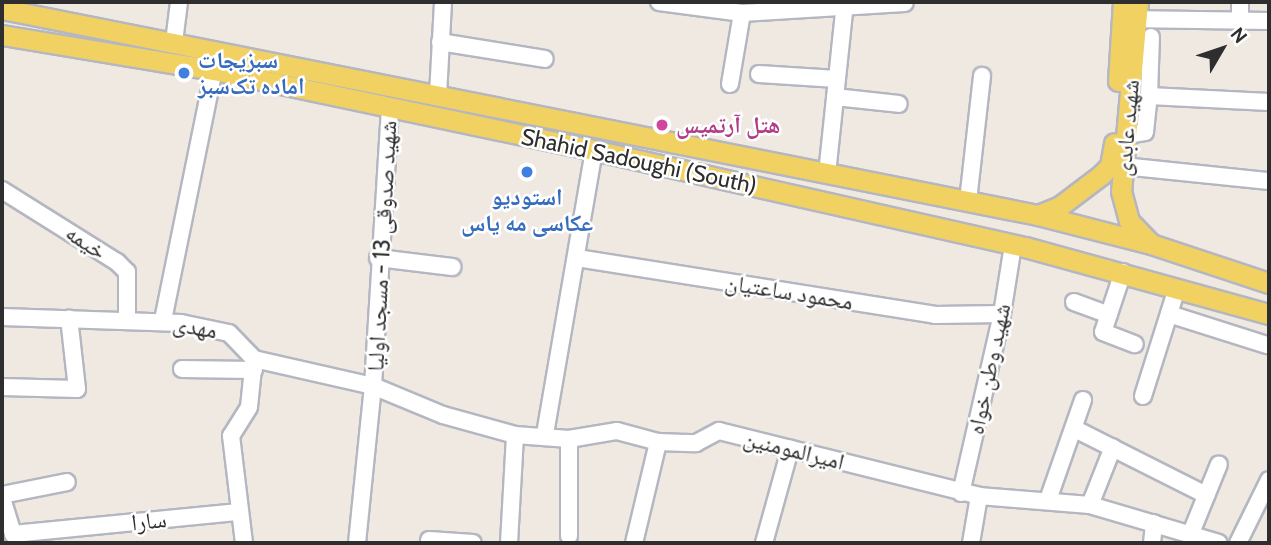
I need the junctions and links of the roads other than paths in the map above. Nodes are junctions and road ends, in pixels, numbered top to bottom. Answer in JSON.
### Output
{"nodes":[{"id":1,"x":179,"y":2,"type":"edge"},
{"id":2,"x":443,"y":2,"type":"edge"},
{"id":3,"x":659,"y":2,"type":"edge"},
{"id":4,"x":1240,"y":2,"type":"edge"},
{"id":5,"x":905,"y":3,"type":"edge"},
{"id":6,"x":845,"y":4,"type":"edge"},
{"id":7,"x":2,"y":9,"type":"edge"},
{"id":8,"x":1130,"y":10,"type":"edge"},
{"id":9,"x":742,"y":13,"type":"junction"},
{"id":10,"x":1269,"y":20,"type":"edge"},
{"id":11,"x":1240,"y":21,"type":"junction"},
{"id":12,"x":2,"y":35,"type":"edge"},
{"id":13,"x":1151,"y":37,"type":"dead end"},
{"id":14,"x":174,"y":42,"type":"junction"},
{"id":15,"x":440,"y":42,"type":"junction"},
{"id":16,"x":545,"y":59,"type":"dead end"},
{"id":17,"x":214,"y":70,"type":"junction"},
{"id":18,"x":759,"y":74,"type":"dead end"},
{"id":19,"x":982,"y":76,"type":"dead end"},
{"id":20,"x":837,"y":79,"type":"junction"},
{"id":21,"x":730,"y":84,"type":"dead end"},
{"id":22,"x":438,"y":95,"type":"junction"},
{"id":23,"x":1149,"y":96,"type":"junction"},
{"id":24,"x":835,"y":97,"type":"junction"},
{"id":25,"x":1269,"y":102,"type":"edge"},
{"id":26,"x":899,"y":104,"type":"dead end"},
{"id":27,"x":390,"y":107,"type":"junction"},
{"id":28,"x":519,"y":112,"type":"junction"},
{"id":29,"x":514,"y":134,"type":"junction"},
{"id":30,"x":1127,"y":135,"type":"junction"},
{"id":31,"x":594,"y":150,"type":"junction"},
{"id":32,"x":1123,"y":166,"type":"junction"},
{"id":33,"x":827,"y":173,"type":"junction"},
{"id":34,"x":1269,"y":181,"type":"edge"},
{"id":35,"x":2,"y":190,"type":"edge"},
{"id":36,"x":968,"y":201,"type":"junction"},
{"id":37,"x":1038,"y":215,"type":"junction"},
{"id":38,"x":1013,"y":244,"type":"junction"},
{"id":39,"x":1152,"y":244,"type":"junction"},
{"id":40,"x":378,"y":258,"type":"junction"},
{"id":41,"x":577,"y":258,"type":"junction"},
{"id":42,"x":452,"y":267,"type":"dead end"},
{"id":43,"x":1123,"y":272,"type":"junction"},
{"id":44,"x":1269,"y":282,"type":"edge"},
{"id":45,"x":1177,"y":288,"type":"junction"},
{"id":46,"x":1074,"y":302,"type":"dead end"},
{"id":47,"x":1002,"y":314,"type":"junction"},
{"id":48,"x":1169,"y":314,"type":"junction"},
{"id":49,"x":1269,"y":314,"type":"edge"},
{"id":50,"x":1109,"y":315,"type":"junction"},
{"id":51,"x":2,"y":317,"type":"edge"},
{"id":52,"x":69,"y":318,"type":"junction"},
{"id":53,"x":163,"y":320,"type":"junction"},
{"id":54,"x":127,"y":321,"type":"junction"},
{"id":55,"x":1135,"y":344,"type":"dead end"},
{"id":56,"x":1267,"y":345,"type":"dead end"},
{"id":57,"x":254,"y":364,"type":"junction"},
{"id":58,"x":181,"y":369,"type":"dead end"},
{"id":59,"x":373,"y":386,"type":"junction"},
{"id":60,"x":2,"y":387,"type":"edge"},
{"id":61,"x":1143,"y":396,"type":"dead end"},
{"id":62,"x":1083,"y":400,"type":"dead end"},
{"id":63,"x":1075,"y":429,"type":"junction"},
{"id":64,"x":545,"y":434,"type":"junction"},
{"id":65,"x":514,"y":435,"type":"junction"},
{"id":66,"x":569,"y":439,"type":"junction"},
{"id":67,"x":658,"y":442,"type":"junction"},
{"id":68,"x":1114,"y":447,"type":"junction"},
{"id":69,"x":790,"y":449,"type":"junction"},
{"id":70,"x":1219,"y":464,"type":"dead end"},
{"id":71,"x":1269,"y":480,"type":"edge"},
{"id":72,"x":67,"y":482,"type":"dead end"},
{"id":73,"x":961,"y":493,"type":"junction"},
{"id":74,"x":1206,"y":495,"type":"junction"},
{"id":75,"x":2,"y":496,"type":"edge"},
{"id":76,"x":979,"y":496,"type":"junction"},
{"id":77,"x":1048,"y":500,"type":"junction"},
{"id":78,"x":1090,"y":505,"type":"junction"},
{"id":79,"x":239,"y":512,"type":"junction"},
{"id":80,"x":1154,"y":523,"type":"junction"},
{"id":81,"x":1191,"y":533,"type":"junction"},
{"id":82,"x":7,"y":536,"type":"edge"},
{"id":83,"x":569,"y":536,"type":"dead end"},
{"id":84,"x":429,"y":540,"type":"dead end"},
{"id":85,"x":244,"y":543,"type":"edge"},
{"id":86,"x":357,"y":543,"type":"edge"},
{"id":87,"x":474,"y":543,"type":"edge"},
{"id":88,"x":509,"y":543,"type":"edge"},
{"id":89,"x":634,"y":543,"type":"edge"},
{"id":90,"x":764,"y":543,"type":"edge"},
{"id":91,"x":971,"y":543,"type":"edge"},
{"id":92,"x":1152,"y":543,"type":"edge"},
{"id":93,"x":1219,"y":543,"type":"edge"},
{"id":94,"x":1238,"y":543,"type":"edge"}],
"edges":[{"from":1,"to":14,"type":"street"},
{"from":2,"to":15,"type":"street"},
{"from":3,"to":9,"type":"street"},
{"from":4,"to":11,"type":"street"},
{"from":5,"to":6,"type":"street"},
{"from":6,"to":9,"type":"street"},
{"from":6,"to":20,"type":"street"},
{"from":7,"to":14,"type":"main road","name":"Shahid Sadoughi (South)"},
{"from":8,"to":11,"type":"street"},
{"from":8,"to":30,"type":"main road","name":"شهید عابدی"},
{"from":8,"to":37,"type":"main road","name":"شهید عابدی"},
{"from":9,"to":21,"type":"street"},
{"from":10,"to":11,"type":"street"},
{"from":12,"to":17,"type":"main road","name":"Shahid Sadoughi (South)"},
{"from":13,"to":23,"type":"street"},
{"from":14,"to":22,"type":"main road","name":"Shahid Sadoughi (South)"},
{"from":15,"to":16,"type":"street"},
{"from":15,"to":22,"type":"street"},
{"from":17,"to":27,"type":"main road","name":"Shahid Sadoughi (South)"},
{"from":17,"to":53,"type":"street"},
{"from":18,"to":20,"type":"street"},
{"from":19,"to":36,"type":"street"},
{"from":20,"to":24,"type":"street"},
{"from":22,"to":28,"type":"main road","name":"Shahid Sadoughi (South)"},
{"from":23,"to":25,"type":"street"},
{"from":23,"to":30,"type":"street"},
{"from":24,"to":26,"type":"street"},
{"from":24,"to":33,"type":"street"},
{"from":27,"to":29,"type":"main road","name":"Shahid Sadoughi (South)"},
{"from":27,"to":40,"type":"street","name":"شهید صدوقی 13 - مسجد اولیا"},
{"from":28,"to":29,"type":"main road"},
{"from":28,"to":33,"type":"main road","name":"Shahid Sadoughi (South)"},
{"from":29,"to":31,"type":"main road","name":"Shahid Sadoughi (South)"},
{"from":30,"to":32,"type":"main road","name":"شهید عابدی"},
{"from":31,"to":38,"type":"main road","name":"Shahid Sadoughi (South)"},
{"from":31,"to":41,"type":"street"},
{"from":32,"to":34,"type":"street"},
{"from":32,"to":39,"type":"main road","name":"شهید عابدی"},
{"from":33,"to":36,"type":"main road","name":"Shahid Sadoughi (South)"},
{"from":35,"to":54,"type":"street","name":"خیمه"},
{"from":36,"to":37,"type":"main road","name":"Shahid Sadoughi (South)"},
{"from":37,"to":39,"type":"main road","name":"Shahid Sadoughi (South)"},
{"from":38,"to":43,"type":"main road","name":"Shahid Sadoughi (South)"},
{"from":38,"to":47,"type":"street","name":"شهید وطن خواه"},
{"from":39,"to":44,"type":"main road","name":"Shahid Sadoughi (South)"},
{"from":40,"to":42,"type":"street"},
{"from":40,"to":59,"type":"street","name":"شهید صدوقی 13 - مسجد اولیا"},
{"from":41,"to":47,"type":"street","name":"محمود ساعتیان"},
{"from":41,"to":64,"type":"street"},
{"from":43,"to":45,"type":"main road","name":"Shahid Sadoughi (South)"},
{"from":43,"to":50,"type":"street"},
{"from":45,"to":48,"type":"street"},
{"from":45,"to":49,"type":"main road","name":"Shahid Sadoughi (South)"},
{"from":46,"to":50,"type":"street"},
{"from":47,"to":73,"type":"street","name":"شهید وطن خواه"},
{"from":48,"to":56,"type":"street"},
{"from":48,"to":61,"type":"street"},
{"from":50,"to":55,"type":"street"},
{"from":51,"to":52,"type":"street","name":"مهدی"},
{"from":52,"to":54,"type":"street","name":"مهدی"},
{"from":52,"to":60,"type":"street"},
{"from":53,"to":54,"type":"street","name":"مهدی"},
{"from":53,"to":57,"type":"street","name":"مهدی"},
{"from":57,"to":58,"type":"street"},
{"from":57,"to":59,"type":"street"},
{"from":57,"to":79,"type":"street"},
{"from":59,"to":65,"type":"street","name":"امیرالمومنین"},
{"from":59,"to":86,"type":"street","name":"شهید صدوقی 13 - مسجد اولیا"},
{"from":62,"to":63,"type":"street"},
{"from":63,"to":68,"type":"street"},
{"from":63,"to":77,"type":"street"},
{"from":64,"to":65,"type":"street","name":"امیرالمومنین"},
{"from":64,"to":66,"type":"street","name":"امیرالمومنین"},
{"from":65,"to":88,"type":"street"},
{"from":66,"to":67,"type":"street","name":"امیرالمومنین"},
{"from":66,"to":83,"type":"street"},
{"from":67,"to":69,"type":"street","name":"امیرالمومنین"},
{"from":67,"to":89,"type":"street"},
{"from":68,"to":74,"type":"street"},
{"from":68,"to":78,"type":"street"},
{"from":69,"to":73,"type":"street","name":"امیرالمومنین"},
{"from":69,"to":90,"type":"street"},
{"from":70,"to":74,"type":"street"},
{"from":71,"to":94,"type":"street"},
{"from":72,"to":75,"type":"street"},
{"from":73,"to":76,"type":"street","name":"امیرالمومنین"},
{"from":74,"to":81,"type":"street"},
{"from":75,"to":82,"type":"street","name":"سارا"},
{"from":76,"to":77,"type":"street","name":"امیرالمومنین"},
{"from":76,"to":91,"type":"street"},
{"from":77,"to":78,"type":"street","name":"امیرالمومنین"},
{"from":78,"to":80,"type":"street","name":"امیرالمومنین"},
{"from":79,"to":82,"type":"street","name":"سارا"},
{"from":79,"to":85,"type":"street"},
{"from":80,"to":81,"type":"street","name":"امیرالمومنین"},
{"from":80,"to":92,"type":"street"},
{"from":81,"to":93,"type":"street","name":"امیرالمومنین"},
{"from":84,"to":87,"type":"street"}]}
